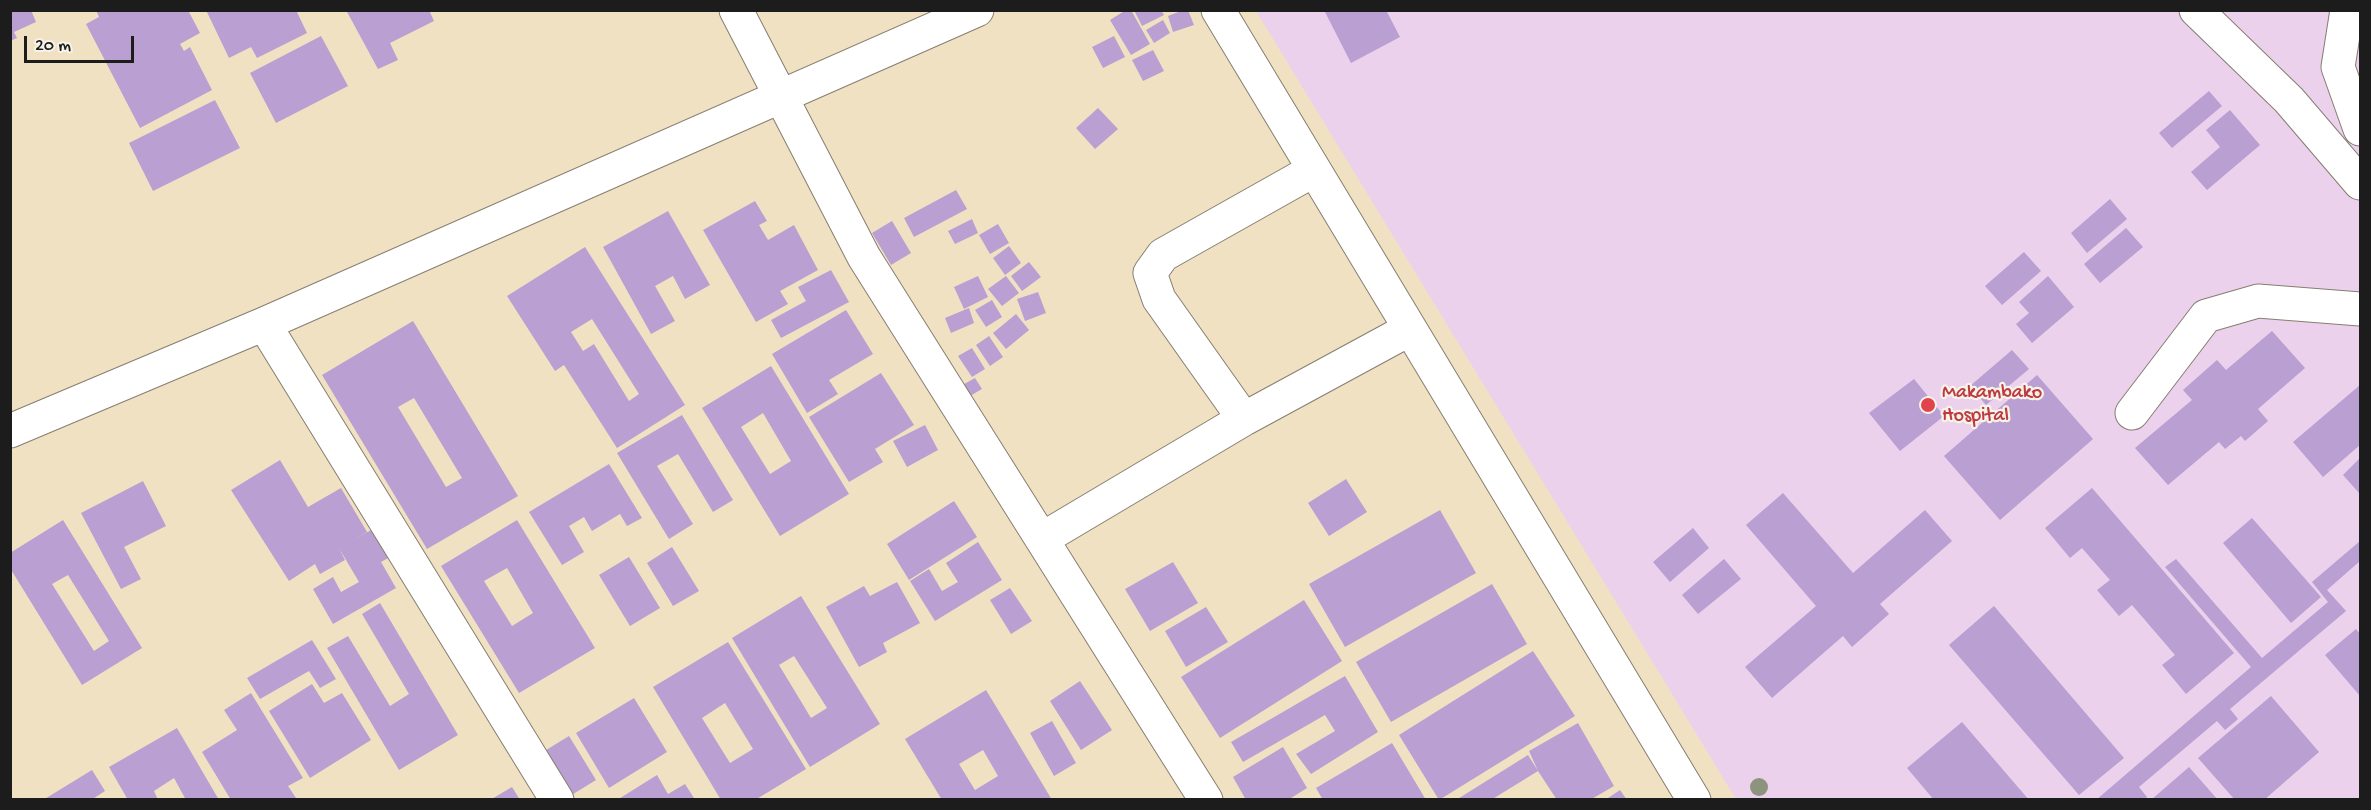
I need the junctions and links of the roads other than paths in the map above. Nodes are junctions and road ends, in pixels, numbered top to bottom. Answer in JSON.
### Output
{"nodes":[{"id":1,"x":736,"y":10,"type":"edge"},
{"id":2,"x":977,"y":10,"type":"edge"},
{"id":3,"x":1218,"y":10,"type":"edge"},
{"id":4,"x":2196,"y":10,"type":"edge"},
{"id":5,"x":2347,"y":10,"type":"edge"},
{"id":6,"x":780,"y":97,"type":"junction"},
{"id":7,"x":2361,"y":129,"type":"edge"},
{"id":8,"x":1314,"y":170,"type":"junction"},
{"id":9,"x":2361,"y":183,"type":"edge"},
{"id":10,"x":2361,"y":309,"type":"edge"},
{"id":11,"x":264,"y":324,"type":"junction"},
{"id":12,"x":1410,"y":329,"type":"junction"},
{"id":13,"x":2132,"y":414,"type":"dead end"},
{"id":14,"x":1244,"y":419,"type":"junction"},
{"id":15,"x":10,"y":431,"type":"edge"},
{"id":16,"x":1042,"y":539,"type":"junction"},
{"id":17,"x":1194,"y":796,"type":"edge"},
{"id":18,"x":557,"y":800,"type":"edge"},
{"id":19,"x":1694,"y":800,"type":"edge"}],
"edges":[{"from":1,"to":6,"type":"street"},
{"from":2,"to":6,"type":"street"},
{"from":3,"to":8,"type":"street"},
{"from":4,"to":9,"type":"street"},
{"from":5,"to":7,"type":"street"},
{"from":6,"to":11,"type":"street"},
{"from":6,"to":16,"type":"street"},
{"from":8,"to":12,"type":"street"},
{"from":8,"to":14,"type":"street"},
{"from":10,"to":13,"type":"street"},
{"from":11,"to":15,"type":"street"},
{"from":11,"to":18,"type":"street"},
{"from":12,"to":14,"type":"street"},
{"from":12,"to":19,"type":"street"},
{"from":14,"to":16,"type":"street"},
{"from":16,"to":17,"type":"street"}]}
